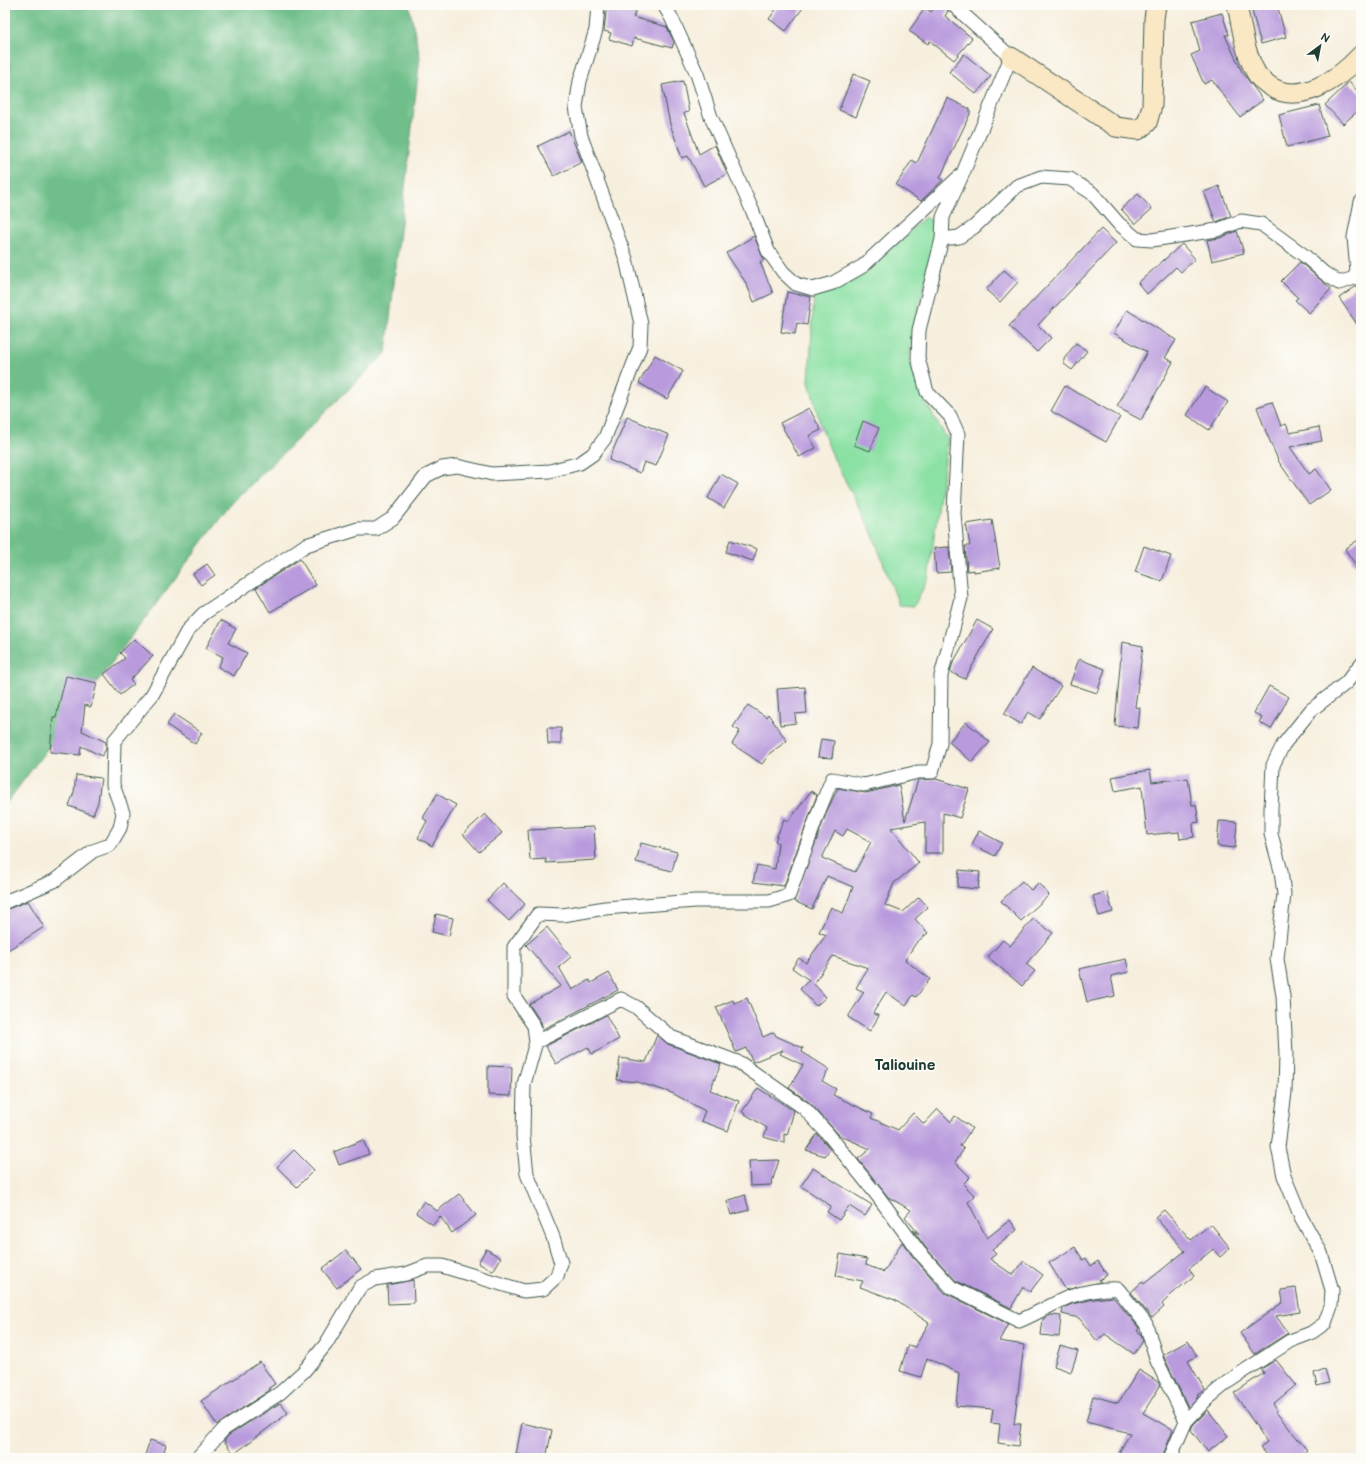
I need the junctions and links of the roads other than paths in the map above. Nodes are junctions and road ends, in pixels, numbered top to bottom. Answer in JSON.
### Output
{"nodes":[{"id":1,"x":598,"y":5,"type":"edge"},
{"id":2,"x":664,"y":5,"type":"edge"},
{"id":3,"x":953,"y":5,"type":"edge"},
{"id":4,"x":1156,"y":5,"type":"edge"},
{"id":5,"x":1237,"y":5,"type":"edge"},
{"id":6,"x":1361,"y":55,"type":"edge"},
{"id":7,"x":1010,"y":57,"type":"junction"},
{"id":8,"x":963,"y":174,"type":"junction"},
{"id":9,"x":1361,"y":202,"type":"edge"},
{"id":10,"x":942,"y":239,"type":"junction"},
{"id":11,"x":1361,"y":664,"type":"edge"},
{"id":12,"x":5,"y":902,"type":"edge"},
{"id":13,"x":536,"y":1042,"type":"junction"},
{"id":14,"x":1186,"y":1421,"type":"junction"},
{"id":15,"x":197,"y":1458,"type":"edge"},
{"id":16,"x":1170,"y":1458,"type":"edge"}],
"edges":[{"from":1,"to":12,"type":"street"},
{"from":2,"to":8,"type":"street"},
{"from":3,"to":7,"type":"street"},
{"from":4,"to":7,"type":"street"},
{"from":5,"to":6,"type":"street"},
{"from":7,"to":8,"type":"street"},
{"from":8,"to":10,"type":"street"},
{"from":9,"to":10,"type":"street"},
{"from":10,"to":13,"type":"street"},
{"from":11,"to":14,"type":"street"},
{"from":13,"to":14,"type":"street"},
{"from":13,"to":15,"type":"street"},
{"from":14,"to":16,"type":"street"}]}
